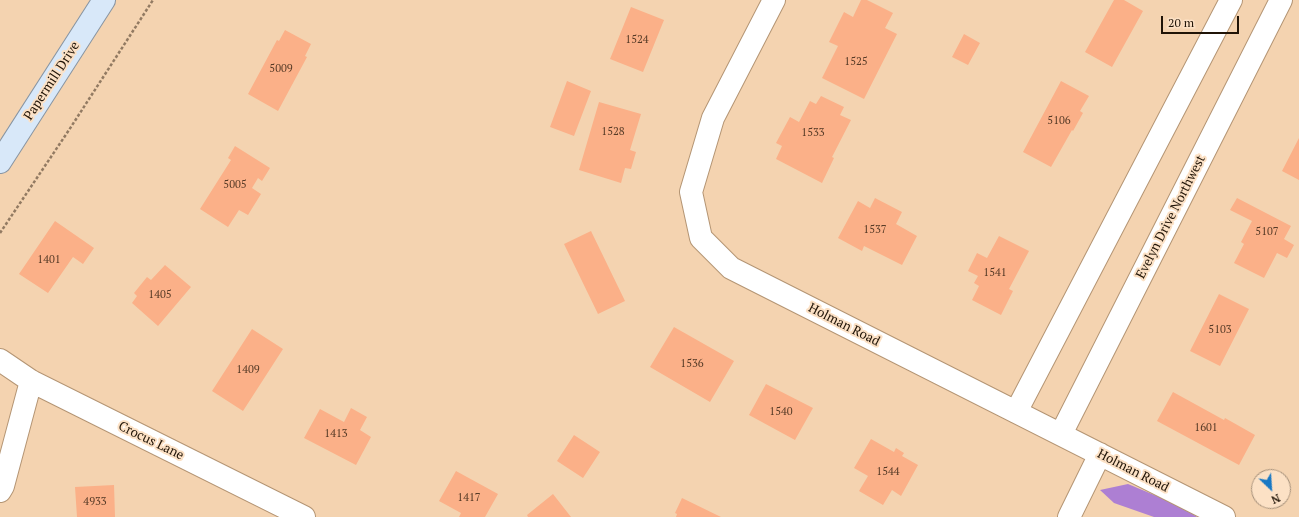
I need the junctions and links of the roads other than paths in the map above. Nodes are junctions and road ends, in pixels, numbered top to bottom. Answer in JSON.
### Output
{"nodes":[{"id":1,"x":104,"y":0,"type":"edge"},
{"id":2,"x":774,"y":0,"type":"edge"},
{"id":3,"x":1231,"y":0,"type":"edge"},
{"id":4,"x":1281,"y":0,"type":"edge"},
{"id":5,"x":0,"y":162,"type":"edge"},
{"id":6,"x":0,"y":360,"type":"edge"},
{"id":7,"x":31,"y":381,"type":"junction"},
{"id":8,"x":1016,"y":412,"type":"junction"},
{"id":9,"x":1061,"y":434,"type":"junction"},
{"id":10,"x":1100,"y":454,"type":"junction"},
{"id":11,"x":0,"y":491,"type":"edge"},
{"id":12,"x":304,"y":517,"type":"edge"},
{"id":13,"x":1069,"y":517,"type":"edge"},
{"id":14,"x":1224,"y":517,"type":"edge"}],
"edges":[{"from":1,"to":5,"type":"main road","name":"Papermill Drive"},
{"from":2,"to":8,"type":"street","name":"Holman Road"},
{"from":3,"to":8,"type":"street"},
{"from":4,"to":9,"type":"street","name":"Evelyn Drive Northwest"},
{"from":6,"to":7,"type":"street","name":"Crocus Lane"},
{"from":7,"to":11,"type":"street"},
{"from":7,"to":12,"type":"street","name":"Crocus Lane"},
{"from":8,"to":9,"type":"street","name":"Holman Road"},
{"from":9,"to":10,"type":"street","name":"Holman Road"},
{"from":10,"to":13,"type":"street"},
{"from":10,"to":14,"type":"street","name":"Holman Road"}]}
